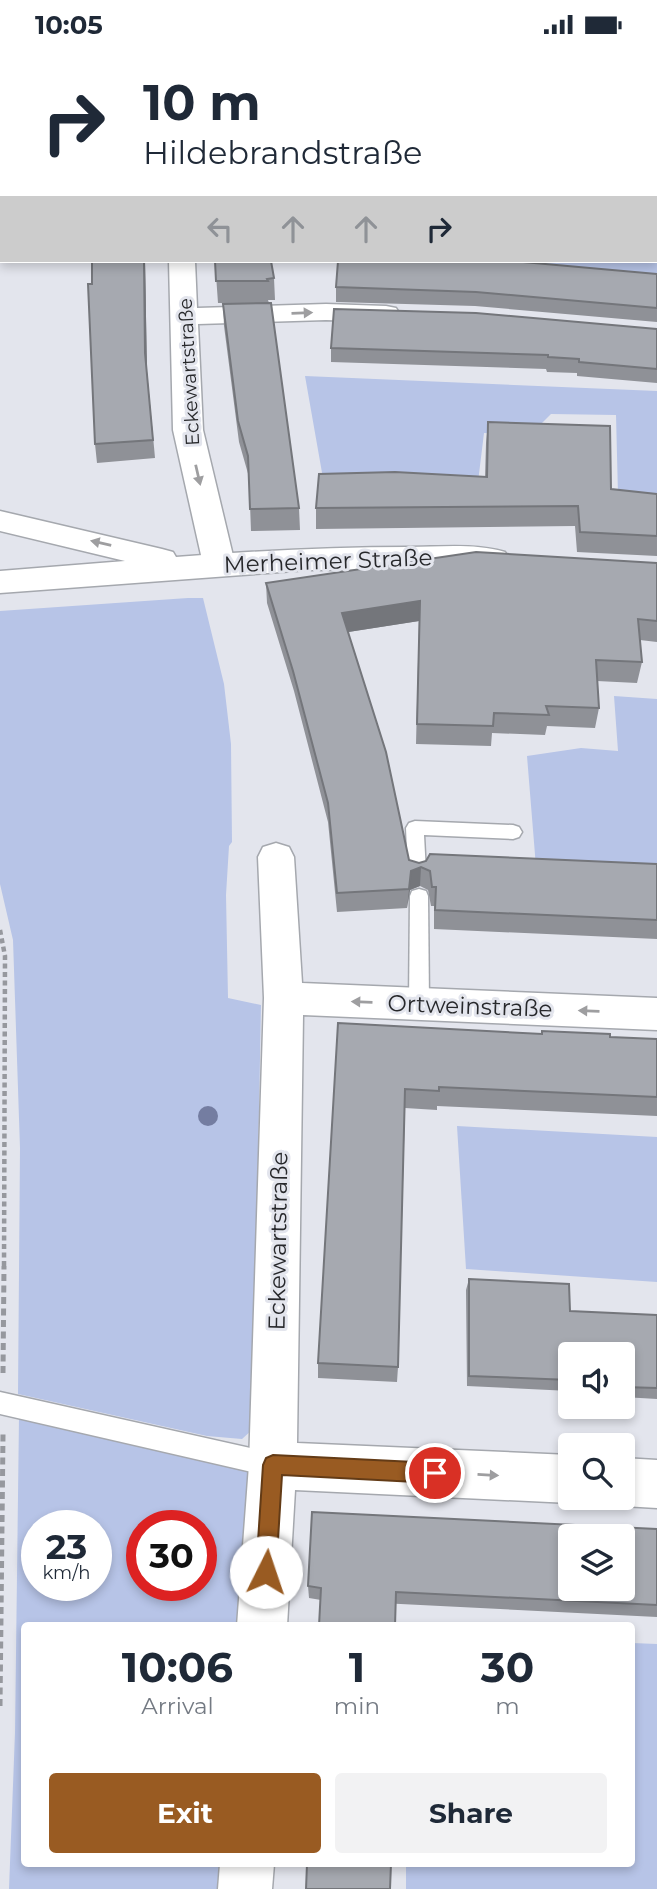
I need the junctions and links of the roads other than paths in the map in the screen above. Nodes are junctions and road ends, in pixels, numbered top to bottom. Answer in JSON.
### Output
{"nodes":[{"id":1,"x":182,"y":263,"type":"edge"},
{"id":2,"x":407,"y":315,"type":"edge"},
{"id":3,"x":185,"y":316,"type":"junction"},
{"id":4,"x":0,"y":521,"type":"edge"},
{"id":5,"x":524,"y":561,"type":"edge"},
{"id":6,"x":205,"y":565,"type":"junction"},
{"id":7,"x":0,"y":582,"type":"edge"},
{"id":8,"x":513,"y":832,"type":"dead end"},
{"id":9,"x":276,"y":857,"type":"dead end"},
{"id":10,"x":417,"y":873,"type":"edge"},
{"id":11,"x":419,"y":896,"type":"dead end"},
{"id":12,"x":284,"y":999,"type":"junction"},
{"id":13,"x":419,"y":1004,"type":"junction"},
{"id":14,"x":657,"y":1014,"type":"edge"},
{"id":15,"x":2,"y":1403,"type":"edge"},
{"id":16,"x":273,"y":1465,"type":"junction"},
{"id":17,"x":558,"y":1478,"type":"edge"},
{"id":18,"x":635,"y":1483,"type":"edge"},
{"id":19,"x":657,"y":1484,"type":"edge"},
{"id":20,"x":262,"y":1622,"type":"edge"},
{"id":21,"x":247,"y":1867,"type":"edge"},
{"id":22,"x":245,"y":1889,"type":"edge"}],
"edges":[{"from":1,"to":3,"type":"street","name":"Eckewartstraße"},
{"from":3,"to":2,"type":"street","one_way":true},
{"from":3,"to":6,"type":"street","name":"Eckewartstraße","one_way":true},
{"from":6,"to":4,"type":"street","one_way":true},
{"from":5,"to":6,"type":"street","name":"Merheimer Straße"},
{"from":6,"to":7,"type":"street","name":"Merheimer Straße"},
{"from":8,"to":10,"type":"lane"},
{"from":9,"to":12,"type":"street","name":"Eckewartstraße"},
{"from":11,"to":13,"type":"lane"},
{"from":13,"to":12,"type":"street","name":"Ortweinstraße","one_way":true},
{"from":12,"to":16,"type":"street","name":"Eckewartstraße"},
{"from":14,"to":13,"type":"street","name":"Ortweinstraße","one_way":true},
{"from":15,"to":16,"type":"lane"},
{"from":16,"to":17,"type":"street","one_way":true},
{"from":16,"to":20,"type":"street","name":"Eckewartstraße"},
{"from":18,"to":19,"type":"street"},
{"from":21,"to":22,"type":"street"}]}
